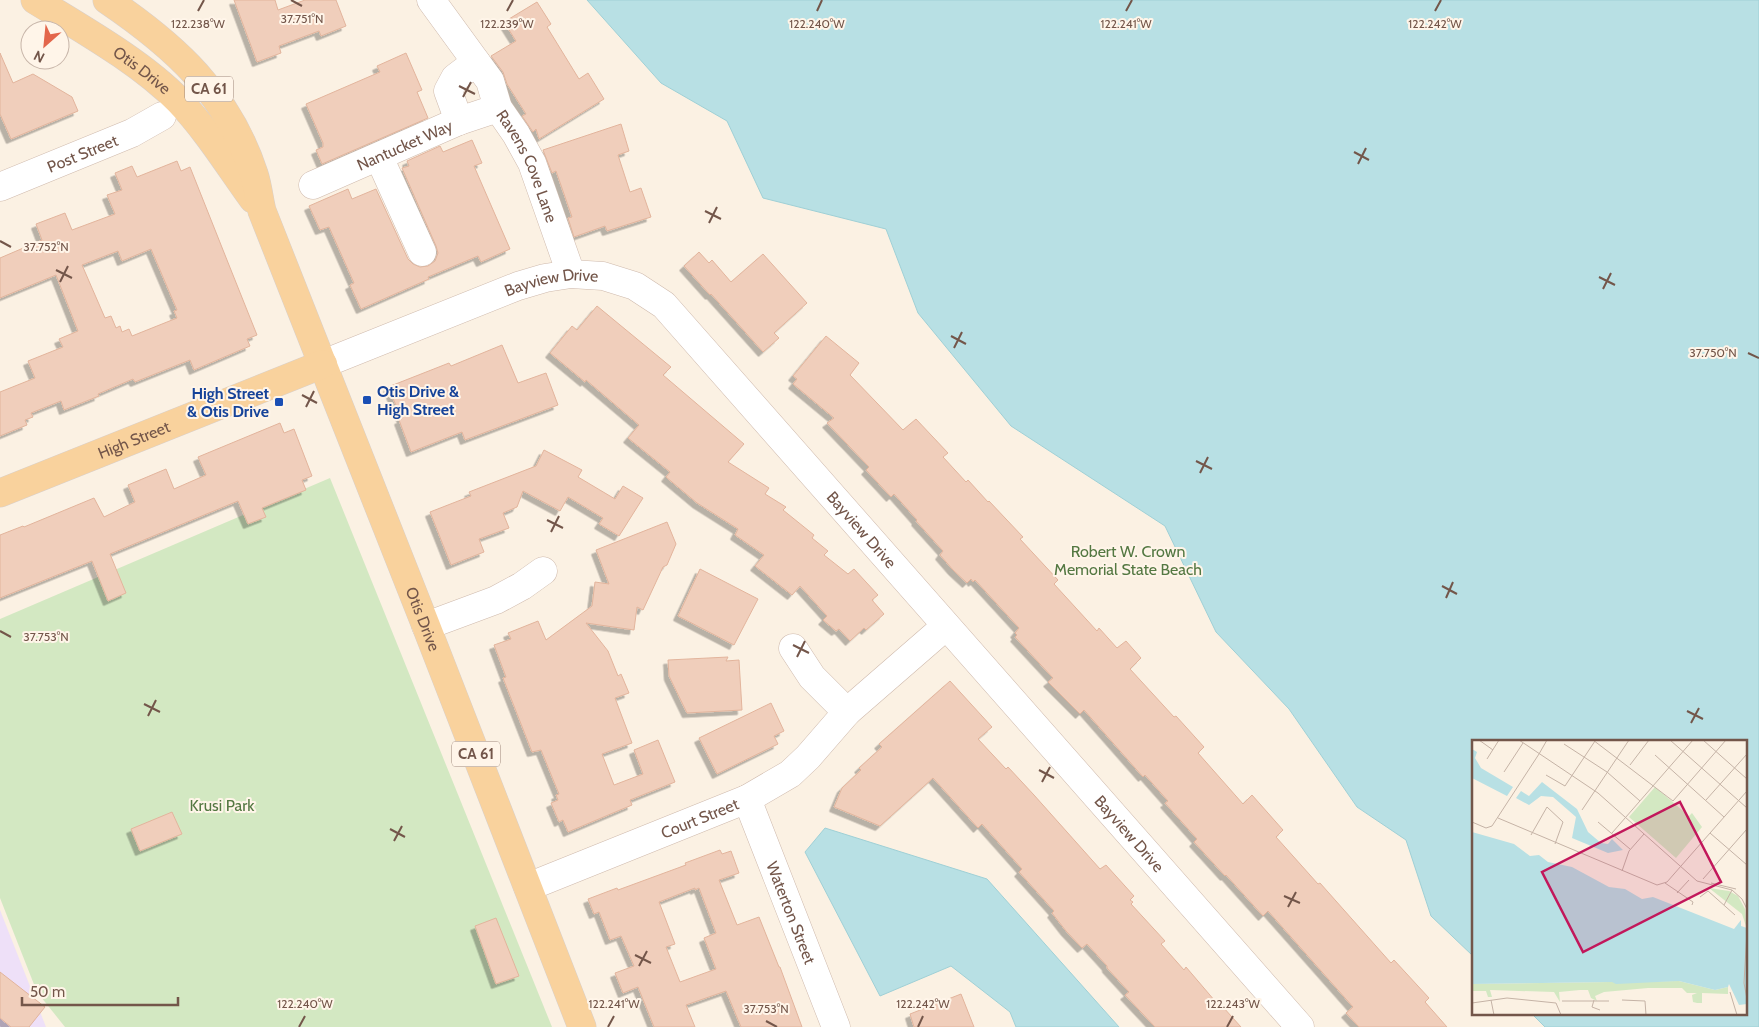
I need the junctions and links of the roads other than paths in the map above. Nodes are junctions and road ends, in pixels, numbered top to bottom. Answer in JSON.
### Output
{"nodes":[{"id":1,"x":35,"y":0,"type":"edge"},
{"id":2,"x":107,"y":0,"type":"edge"},
{"id":3,"x":431,"y":0,"type":"edge"},
{"id":4,"x":476,"y":62,"type":"junction"},
{"id":5,"x":498,"y":108,"type":"junction"},
{"id":6,"x":162,"y":116,"type":"dead end"},
{"id":7,"x":459,"y":121,"type":"junction"},
{"id":8,"x":380,"y":157,"type":"junction"},
{"id":9,"x":313,"y":184,"type":"dead end"},
{"id":10,"x":0,"y":186,"type":"edge"},
{"id":11,"x":262,"y":212,"type":"junction"},
{"id":12,"x":422,"y":252,"type":"dead end"},
{"id":13,"x":571,"y":274,"type":"junction"},
{"id":14,"x":323,"y":364,"type":"junction"},
{"id":15,"x":0,"y":494,"type":"edge"},
{"id":16,"x":543,"y":571,"type":"dead end"},
{"id":17,"x":426,"y":626,"type":"junction"},
{"id":18,"x":946,"y":626,"type":"junction"},
{"id":19,"x":793,"y":648,"type":"dead end"},
{"id":20,"x":847,"y":712,"type":"junction"},
{"id":21,"x":747,"y":799,"type":"junction"},
{"id":22,"x":528,"y":887,"type":"junction"},
{"id":23,"x":582,"y":1027,"type":"edge"},
{"id":24,"x":836,"y":1027,"type":"edge"},
{"id":25,"x":1300,"y":1027,"type":"edge"}],
"edges":[{"from":1,"to":11,"type":"main road","name":"Otis Drive","number":"CA 61"},
{"from":2,"to":11,"type":"main road","name":"Otis Drive","number":"CA 61"},
{"from":3,"to":4,"type":"street","name":"Ravens Cove Lane"},
{"from":4,"to":5,"type":"street","name":"Ravens Cove Lane"},
{"from":4,"to":7,"type":"street"},
{"from":5,"to":7,"type":"street","name":"Nantucket Way"},
{"from":5,"to":13,"type":"street","name":"Ravens Cove Lane"},
{"from":6,"to":10,"type":"street","name":"Post Street"},
{"from":7,"to":8,"type":"street","name":"Nantucket Way"},
{"from":8,"to":9,"type":"street","name":"Nantucket Way"},
{"from":8,"to":12,"type":"street"},
{"from":11,"to":14,"type":"main road","name":"Otis Drive","number":"CA 61"},
{"from":13,"to":14,"type":"street","name":"Bayview Drive"},
{"from":13,"to":18,"type":"street","name":"Bayview Drive"},
{"from":14,"to":15,"type":"main road","name":"High Street"},
{"from":14,"to":17,"type":"main road","name":"Otis Drive","number":"CA 61"},
{"from":16,"to":17,"type":"street"},
{"from":17,"to":22,"type":"main road","name":"Otis Drive","number":"CA 61"},
{"from":18,"to":20,"type":"street","name":"Court Street"},
{"from":18,"to":25,"type":"street","name":"Bayview Drive"},
{"from":19,"to":20,"type":"street"},
{"from":20,"to":21,"type":"street","name":"Court Street"},
{"from":21,"to":22,"type":"street","name":"Court Street"},
{"from":21,"to":24,"type":"street","name":"Waterton Street"},
{"from":22,"to":23,"type":"main road","name":"Otis Drive","number":"CA 61"}]}
